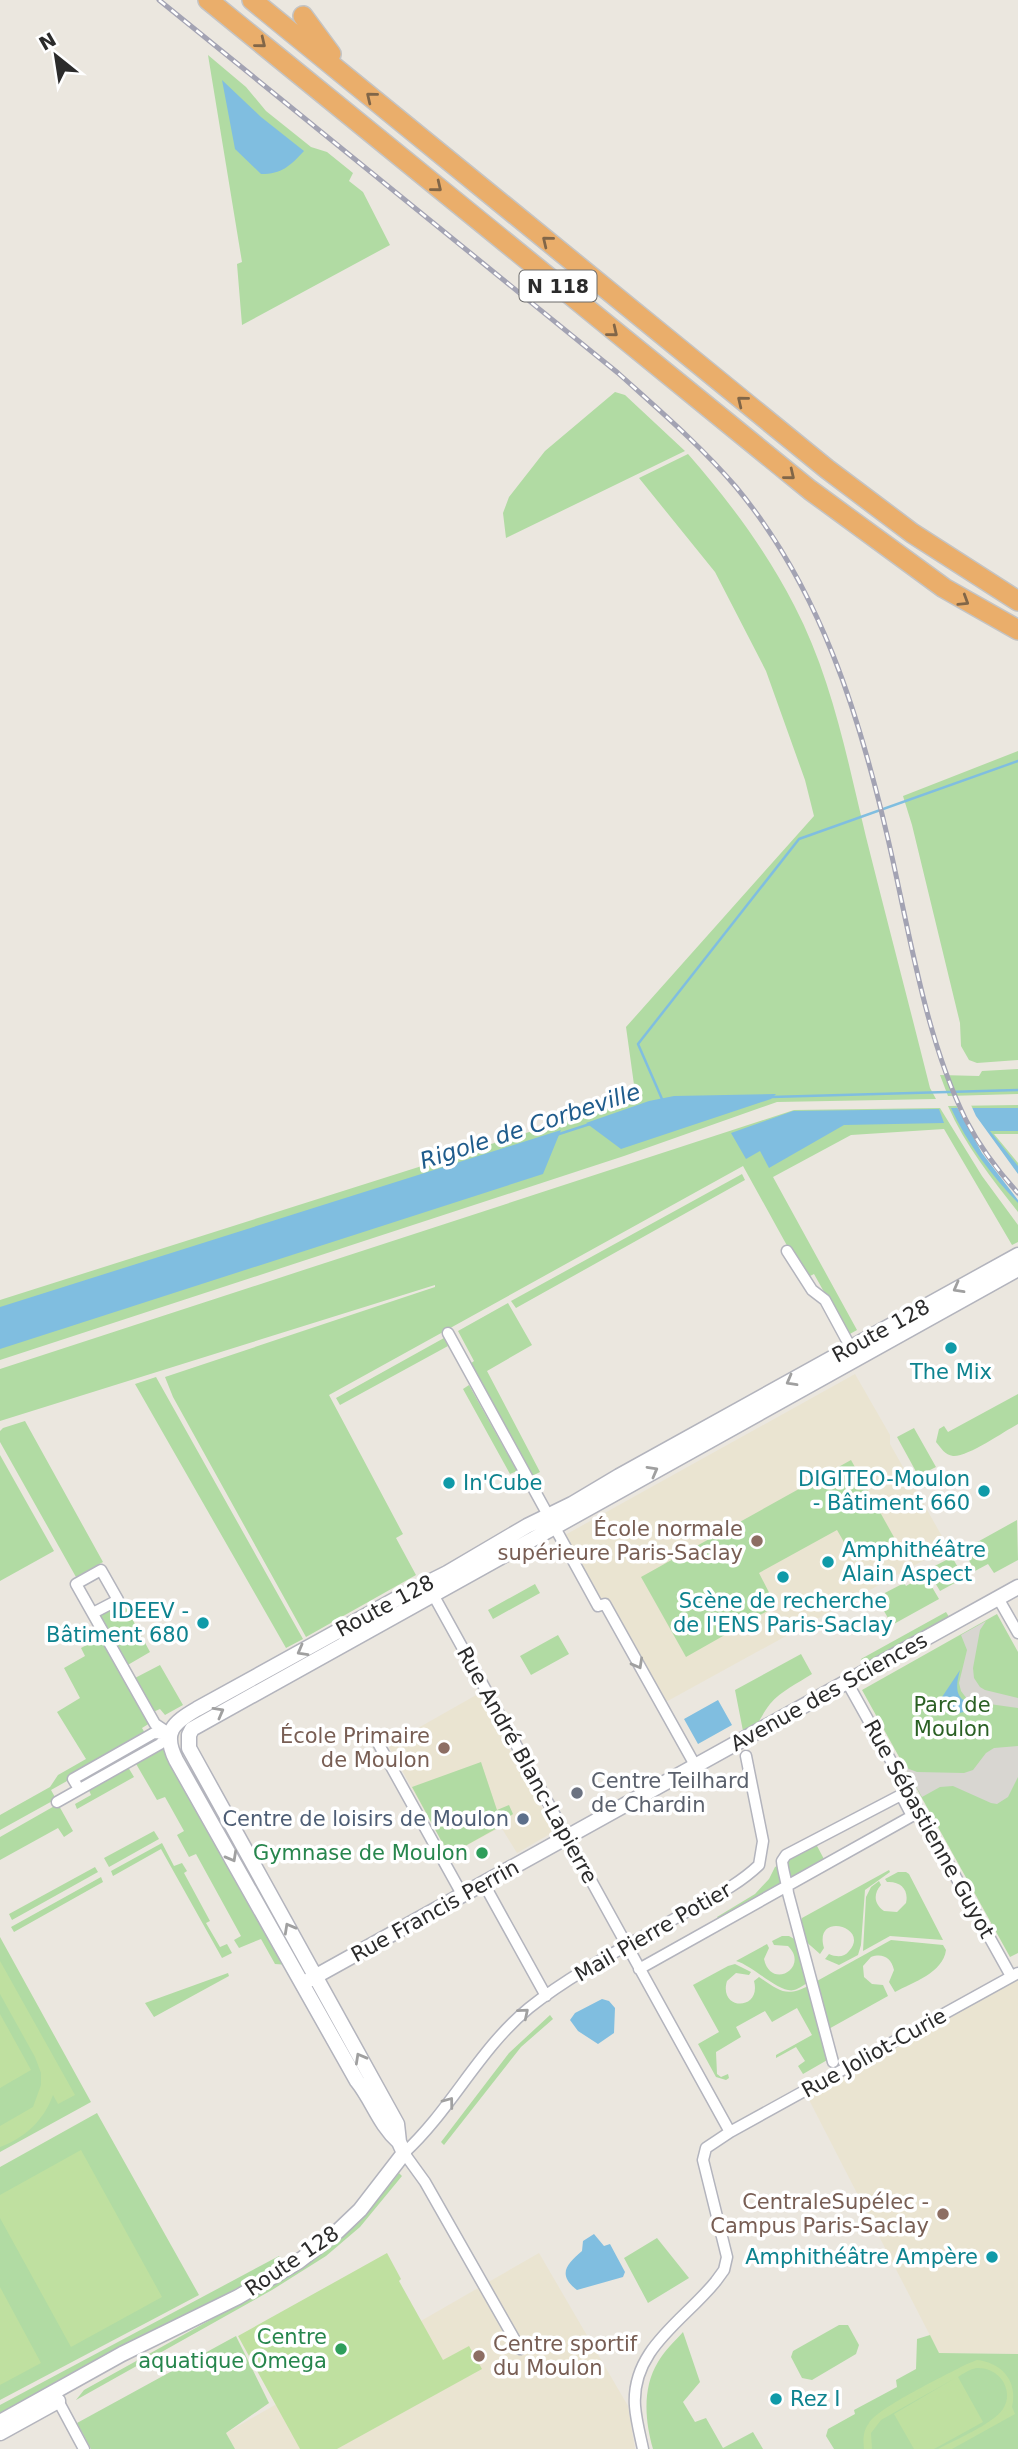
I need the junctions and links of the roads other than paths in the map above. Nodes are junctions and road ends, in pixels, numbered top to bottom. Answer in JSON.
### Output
{"nodes":[{"id":1,"x":208,"y":0,"type":"edge"},
{"id":2,"x":252,"y":0,"type":"edge"},
{"id":3,"x":303,"y":16,"type":"dead end"},
{"id":4,"x":335,"y":67,"type":"junction"},
{"id":5,"x":1016,"y":600,"type":"edge"},
{"id":6,"x":1018,"y":630,"type":"edge"},
{"id":7,"x":787,"y":1251,"type":"dead end"},
{"id":8,"x":1018,"y":1255,"type":"edge"},
{"id":9,"x":1018,"y":1269,"type":"edge"},
{"id":10,"x":448,"y":1333,"type":"dead end"},
{"id":11,"x":851,"y":1348,"type":"junction"},
{"id":12,"x":551,"y":1521,"type":"junction"},
{"id":13,"x":1018,"y":1587,"type":"edge"},
{"id":14,"x":430,"y":1589,"type":"junction"},
{"id":15,"x":998,"y":1598,"type":"junction"},
{"id":16,"x":93,"y":1613,"type":"dead end"},
{"id":17,"x":1018,"y":1633,"type":"edge"},
{"id":18,"x":847,"y":1682,"type":"junction"},
{"id":19,"x":170,"y":1734,"type":"junction"},
{"id":20,"x":378,"y":1743,"type":"dead end"},
{"id":21,"x":124,"y":1750,"type":"junction"},
{"id":22,"x":746,"y":1756,"type":"dead end"},
{"id":23,"x":130,"y":1761,"type":"junction"},
{"id":24,"x":695,"y":1765,"type":"junction"},
{"id":25,"x":79,"y":1789,"type":"junction"},
{"id":26,"x":57,"y":1802,"type":"dead end"},
{"id":27,"x":567,"y":1838,"type":"junction"},
{"id":28,"x":786,"y":1883,"type":"junction"},
{"id":29,"x":484,"y":1884,"type":"junction"},
{"id":30,"x":463,"y":1896,"type":"junction"},
{"id":31,"x":627,"y":1947,"type":"junction"},
{"id":32,"x":639,"y":1969,"type":"junction"},
{"id":33,"x":1015,"y":1974,"type":"edge"},
{"id":34,"x":310,"y":1980,"type":"junction"},
{"id":35,"x":546,"y":1996,"type":"junction"},
{"id":36,"x":833,"y":2062,"type":"dead end"},
{"id":37,"x":730,"y":2132,"type":"junction"},
{"id":38,"x":402,"y":2147,"type":"junction"},
{"id":39,"x":520,"y":2350,"type":"dead end"},
{"id":40,"x":56,"y":2397,"type":"junction"},
{"id":41,"x":0,"y":2422,"type":"edge"},
{"id":42,"x":0,"y":2433,"type":"edge"},
{"id":43,"x":85,"y":2449,"type":"edge"},
{"id":44,"x":643,"y":2449,"type":"edge"}],
"edges":[{"from":1,"to":6,"type":"highway","number":"N 118","one_way":true},
{"from":2,"to":4,"type":"highway","number":"N 118"},
{"from":3,"to":4,"type":"highway"},
{"from":5,"to":4,"type":"highway","number":"N 118","one_way":true},
{"from":7,"to":11,"type":"street"},
{"from":8,"to":11,"type":"main road","name":"Route 128","one_way":true},
{"from":12,"to":9,"type":"main road","name":"Route 128","one_way":true},
{"from":10,"to":12,"type":"street"},
{"from":11,"to":12,"type":"main road","name":"Route 128","one_way":true},
{"from":12,"to":14,"type":"main road","name":"Route 128"},
{"from":12,"to":24,"type":"street","one_way":true},
{"from":13,"to":15,"type":"main road","name":"Avenue des Sciences"},
{"from":14,"to":19,"type":"main road","name":"Route 128","one_way":true},
{"from":14,"to":27,"type":"street","name":"Rue André Blanc-Lapierre"},
{"from":34,"to":14,"type":"main road","name":"Route 128","one_way":true},
{"from":15,"to":17,"type":"street"},
{"from":15,"to":18,"type":"main road","name":"Avenue des Sciences"},
{"from":16,"to":19,"type":"street"},
{"from":18,"to":24,"type":"main road","name":"Avenue des Sciences"},
{"from":18,"to":33,"type":"street","name":"Rue Sébastienne Guyot"},
{"from":19,"to":21,"type":"street"},
{"from":19,"to":23,"type":"street"},
{"from":19,"to":34,"type":"main road","name":"Route 128","one_way":true},
{"from":20,"to":30,"type":"street"},
{"from":21,"to":23,"type":"street"},
{"from":21,"to":25,"type":"street"},
{"from":22,"to":31,"type":"street","name":"Mail Pierre Potier"},
{"from":23,"to":25,"type":"street"},
{"from":24,"to":27,"type":"main road","name":"Avenue des Sciences"},
{"from":25,"to":26,"type":"street"},
{"from":27,"to":29,"type":"main road","name":"Rue Francis Perrin"},
{"from":27,"to":31,"type":"street","name":"Rue André Blanc-Lapierre"},
{"from":28,"to":28,"type":"street","name":"Mail Pierre Potier"},
{"from":28,"to":32,"type":"street","name":"Mail Pierre Potier"},
{"from":28,"to":36,"type":"street"},
{"from":29,"to":30,"type":"main road","name":"Rue Francis Perrin"},
{"from":29,"to":35,"type":"street"},
{"from":30,"to":34,"type":"main road","name":"Rue Francis Perrin"},
{"from":31,"to":32,"type":"street","name":"Rue André Blanc-Lapierre"},
{"from":31,"to":35,"type":"street","name":"Mail Pierre Potier"},
{"from":32,"to":37,"type":"street","name":"Rue André Blanc-Lapierre"},
{"from":33,"to":37,"type":"street","name":"Rue Joliot-Curie"},
{"from":34,"to":38,"type":"main road","name":"Route 128"},
{"from":38,"to":35,"type":"street","name":"Mail Pierre Potier","one_way":true},
{"from":37,"to":44,"type":"street","name":"Rue Joliot-Curie"},
{"from":38,"to":39,"type":"street"},
{"from":38,"to":40,"type":"main road","name":"Route 128"},
{"from":40,"to":41,"type":"main road","name":"Route 128"},
{"from":40,"to":42,"type":"main road","name":"Route 128"},
{"from":40,"to":43,"type":"street"}]}
